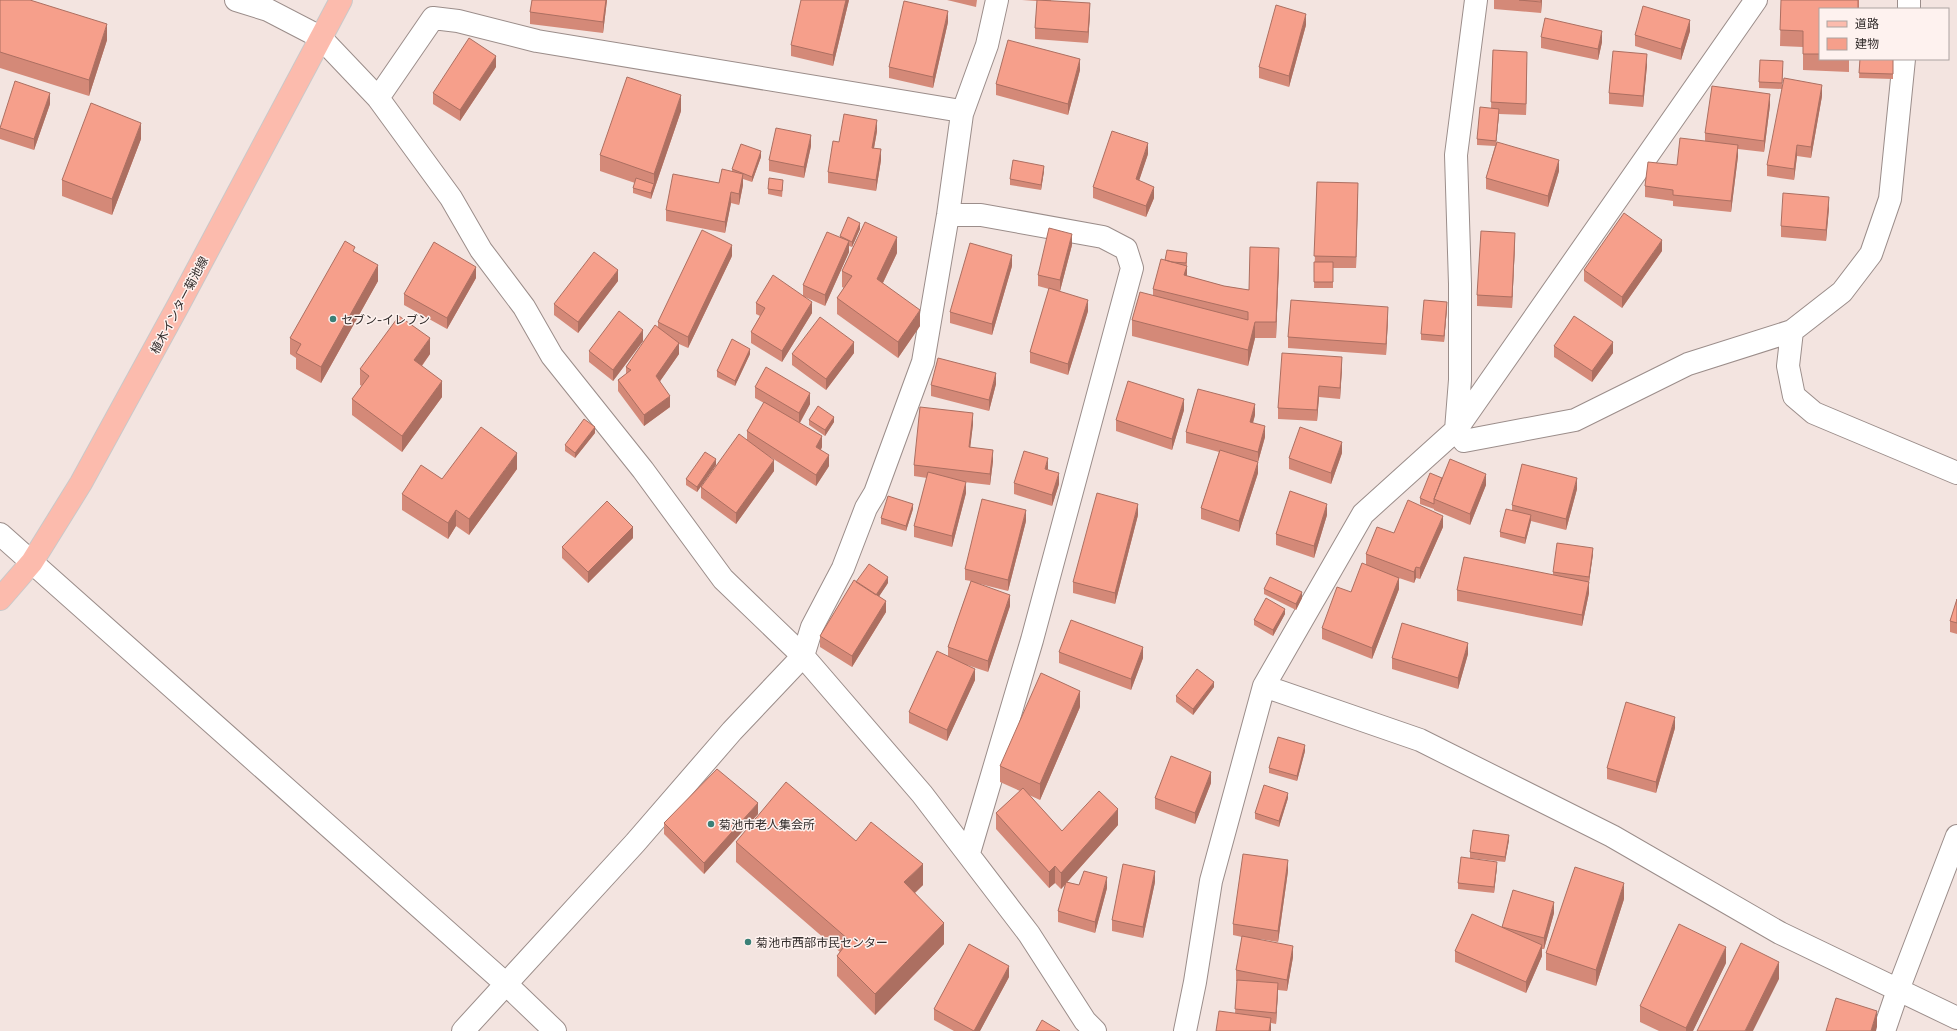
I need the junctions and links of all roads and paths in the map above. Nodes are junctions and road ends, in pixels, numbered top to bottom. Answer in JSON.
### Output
{"nodes":[{"id":1,"x":236,"y":0,"type":"edge"},
{"id":2,"x":341,"y":0,"type":"edge"},
{"id":3,"x":997,"y":0,"type":"edge"},
{"id":4,"x":1476,"y":0,"type":"edge"},
{"id":5,"x":1756,"y":0,"type":"edge"},
{"id":6,"x":268,"y":5,"type":"edge"},
{"id":7,"x":320,"y":37,"type":"junction"},
{"id":8,"x":1904,"y":60,"type":"edge"},
{"id":9,"x":378,"y":98,"type":"junction"},
{"id":10,"x":962,"y":114,"type":"junction"},
{"id":11,"x":948,"y":215,"type":"junction"},
{"id":12,"x":1792,"y":331,"type":"junction"},
{"id":13,"x":1456,"y":430,"type":"junction"},
{"id":14,"x":1957,"y":473,"type":"edge"},
{"id":15,"x":0,"y":534,"type":"edge"},
{"id":16,"x":32,"y":562,"type":"junction"},
{"id":17,"x":0,"y":599,"type":"edge"},
{"id":18,"x":803,"y":656,"type":"junction"},
{"id":19,"x":1264,"y":686,"type":"junction"},
{"id":20,"x":1957,"y":836,"type":"edge"},
{"id":21,"x":969,"y":853,"type":"junction"},
{"id":22,"x":506,"y":984,"type":"junction"},
{"id":23,"x":1898,"y":990,"type":"junction"},
{"id":24,"x":1957,"y":1018,"type":"edge"},
{"id":25,"x":463,"y":1031,"type":"edge"},
{"id":26,"x":555,"y":1031,"type":"edge"},
{"id":27,"x":1095,"y":1031,"type":"edge"},
{"id":28,"x":1185,"y":1031,"type":"edge"},
{"id":29,"x":1884,"y":1031,"type":"edge"}],
"edges":[{"from":1,"to":6,"type":"street"},
{"from":2,"to":7,"type":"main road","name":"植木インター菊池線"},
{"from":3,"to":10,"type":"street"},
{"from":4,"to":13,"type":"street"},
{"from":5,"to":13,"type":"street"},
{"from":6,"to":7,"type":"street"},
{"from":7,"to":9,"type":"street"},
{"from":7,"to":16,"type":"main road","name":"植木インター菊池線"},
{"from":8,"to":12,"type":"street"},
{"from":9,"to":10,"type":"street"},
{"from":9,"to":18,"type":"street"},
{"from":10,"to":11,"type":"street"},
{"from":11,"to":18,"type":"street"},
{"from":11,"to":21,"type":"street"},
{"from":12,"to":13,"type":"street"},
{"from":12,"to":14,"type":"street"},
{"from":13,"to":19,"type":"street"},
{"from":15,"to":16,"type":"street"},
{"from":16,"to":17,"type":"main road","name":"植木インター菊池線"},
{"from":16,"to":22,"type":"street"},
{"from":18,"to":21,"type":"street"},
{"from":18,"to":22,"type":"street"},
{"from":19,"to":23,"type":"street"},
{"from":19,"to":28,"type":"street"},
{"from":20,"to":23,"type":"street"},
{"from":21,"to":27,"type":"street"},
{"from":22,"to":25,"type":"street"},
{"from":22,"to":26,"type":"street"},
{"from":23,"to":24,"type":"street"},
{"from":23,"to":29,"type":"street"}]}
